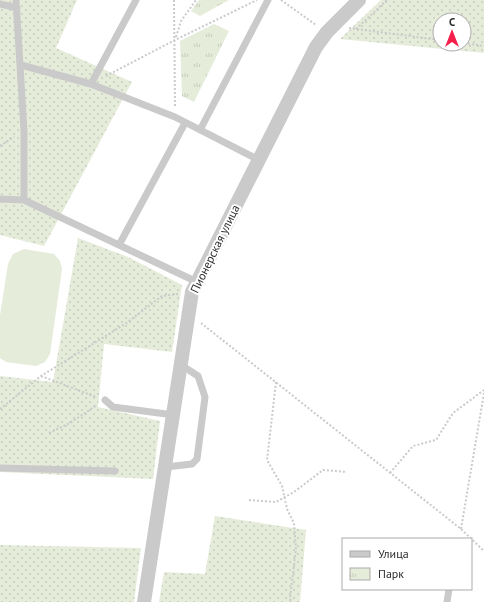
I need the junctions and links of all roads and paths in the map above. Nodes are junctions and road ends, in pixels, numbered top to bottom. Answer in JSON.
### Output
{"nodes":[{"id":1,"x":16,"y":0,"type":"edge"},
{"id":2,"x":136,"y":0,"type":"edge"},
{"id":3,"x":174,"y":0,"type":"edge"},
{"id":4,"x":196,"y":0,"type":"edge"},
{"id":5,"x":257,"y":0,"type":"edge"},
{"id":6,"x":268,"y":0,"type":"edge"},
{"id":7,"x":281,"y":0,"type":"edge"},
{"id":8,"x":359,"y":0,"type":"edge"},
{"id":9,"x":387,"y":0,"type":"edge"},
{"id":10,"x":0,"y":4,"type":"edge"},
{"id":11,"x":17,"y":8,"type":"junction"},
{"id":12,"x":329,"y":29,"type":"junction"},
{"id":13,"x":356,"y":29,"type":"junction"},
{"id":14,"x":432,"y":39,"type":"edge"},
{"id":15,"x":175,"y":40,"type":"junction"},
{"id":16,"x":472,"y":44,"type":"edge"},
{"id":17,"x":484,"y":46,"type":"edge"},
{"id":18,"x":21,"y":65,"type":"junction"},
{"id":19,"x":91,"y":84,"type":"junction"},
{"id":20,"x":175,"y":118,"type":"junction"},
{"id":21,"x":185,"y":122,"type":"junction"},
{"id":22,"x":200,"y":130,"type":"junction"},
{"id":23,"x":24,"y":131,"type":"junction"},
{"id":24,"x":0,"y":146,"type":"edge"},
{"id":25,"x":259,"y":160,"type":"junction"},
{"id":26,"x":0,"y":199,"type":"edge"},
{"id":27,"x":24,"y":200,"type":"junction"},
{"id":28,"x":119,"y":245,"type":"junction"},
{"id":29,"x":195,"y":287,"type":"junction"},
{"id":30,"x":189,"y":313,"type":"junction"},
{"id":31,"x":181,"y":365,"type":"junction"},
{"id":32,"x":41,"y":376,"type":"junction"},
{"id":33,"x":276,"y":382,"type":"junction"},
{"id":34,"x":484,"y":392,"type":"edge"},
{"id":35,"x":105,"y":400,"type":"junction"},
{"id":36,"x":0,"y":409,"type":"edge"},
{"id":37,"x":174,"y":415,"type":"junction"},
{"id":38,"x":49,"y":433,"type":"dead end"},
{"id":39,"x":166,"y":467,"type":"junction"},
{"id":40,"x":0,"y":468,"type":"edge"},
{"id":41,"x":115,"y":471,"type":"dead end"},
{"id":42,"x":347,"y":472,"type":"dead end"},
{"id":43,"x":390,"y":473,"type":"junction"},
{"id":44,"x":284,"y":497,"type":"junction"},
{"id":45,"x":249,"y":500,"type":"dead end"},
{"id":46,"x":461,"y":529,"type":"junction"},
{"id":47,"x":470,"y":538,"type":"edge"},
{"id":48,"x":472,"y":540,"type":"edge"},
{"id":49,"x":484,"y":551,"type":"edge"},
{"id":50,"x":449,"y":590,"type":"edge"},
{"id":51,"x":144,"y":602,"type":"edge"},
{"id":52,"x":291,"y":602,"type":"edge"},
{"id":53,"x":447,"y":602,"type":"edge"}],
"edges":[{"from":1,"to":11,"type":"lane"},
{"from":2,"to":19,"type":"lane"},
{"from":3,"to":15,"type":"path"},
{"from":4,"to":15,"type":"path"},
{"from":5,"to":15,"type":"path"},
{"from":6,"to":22,"type":"lane"},
{"from":7,"to":12,"type":"path"},
{"from":8,"to":12,"type":"street","name":"Пионерская улица"},
{"from":9,"to":13,"type":"path"},
{"from":10,"to":11,"type":"lane"},
{"from":11,"to":18,"type":"lane"},
{"from":12,"to":13,"type":"path"},
{"from":12,"to":25,"type":"street","name":"Пионерская улица"},
{"from":13,"to":14,"type":"path"},
{"from":15,"to":19,"type":"path"},
{"from":15,"to":20,"type":"path"},
{"from":16,"to":17,"type":"path"},
{"from":18,"to":19,"type":"lane"},
{"from":18,"to":23,"type":"lane"},
{"from":19,"to":20,"type":"lane"},
{"from":20,"to":21,"type":"lane"},
{"from":21,"to":22,"type":"lane"},
{"from":21,"to":28,"type":"lane"},
{"from":22,"to":25,"type":"lane"},
{"from":23,"to":24,"type":"path"},
{"from":23,"to":27,"type":"lane"},
{"from":25,"to":29,"type":"street","name":"Пионерская улица"},
{"from":26,"to":27,"type":"lane"},
{"from":27,"to":28,"type":"lane"},
{"from":28,"to":29,"type":"lane"},
{"from":29,"to":30,"type":"street","name":"Пионерская улица"},
{"from":29,"to":32,"type":"path"},
{"from":30,"to":31,"type":"street","name":"Пионерская улица"},
{"from":30,"to":33,"type":"path"},
{"from":31,"to":37,"type":"street","name":"Пионерская улица"},
{"from":31,"to":39,"type":"lane"},
{"from":32,"to":35,"type":"path"},
{"from":32,"to":36,"type":"path"},
{"from":33,"to":43,"type":"path"},
{"from":33,"to":44,"type":"path"},
{"from":34,"to":43,"type":"path"},
{"from":34,"to":46,"type":"path"},
{"from":35,"to":37,"type":"lane"},
{"from":35,"to":38,"type":"path"},
{"from":37,"to":39,"type":"street","name":"Пионерская улица"},
{"from":39,"to":51,"type":"street","name":"Пионерская улица"},
{"from":40,"to":41,"type":"lane"},
{"from":42,"to":44,"type":"path"},
{"from":43,"to":46,"type":"path"},
{"from":44,"to":45,"type":"path"},
{"from":44,"to":52,"type":"path"},
{"from":46,"to":47,"type":"path"},
{"from":48,"to":49,"type":"path"},
{"from":50,"to":53,"type":"lane"}]}
